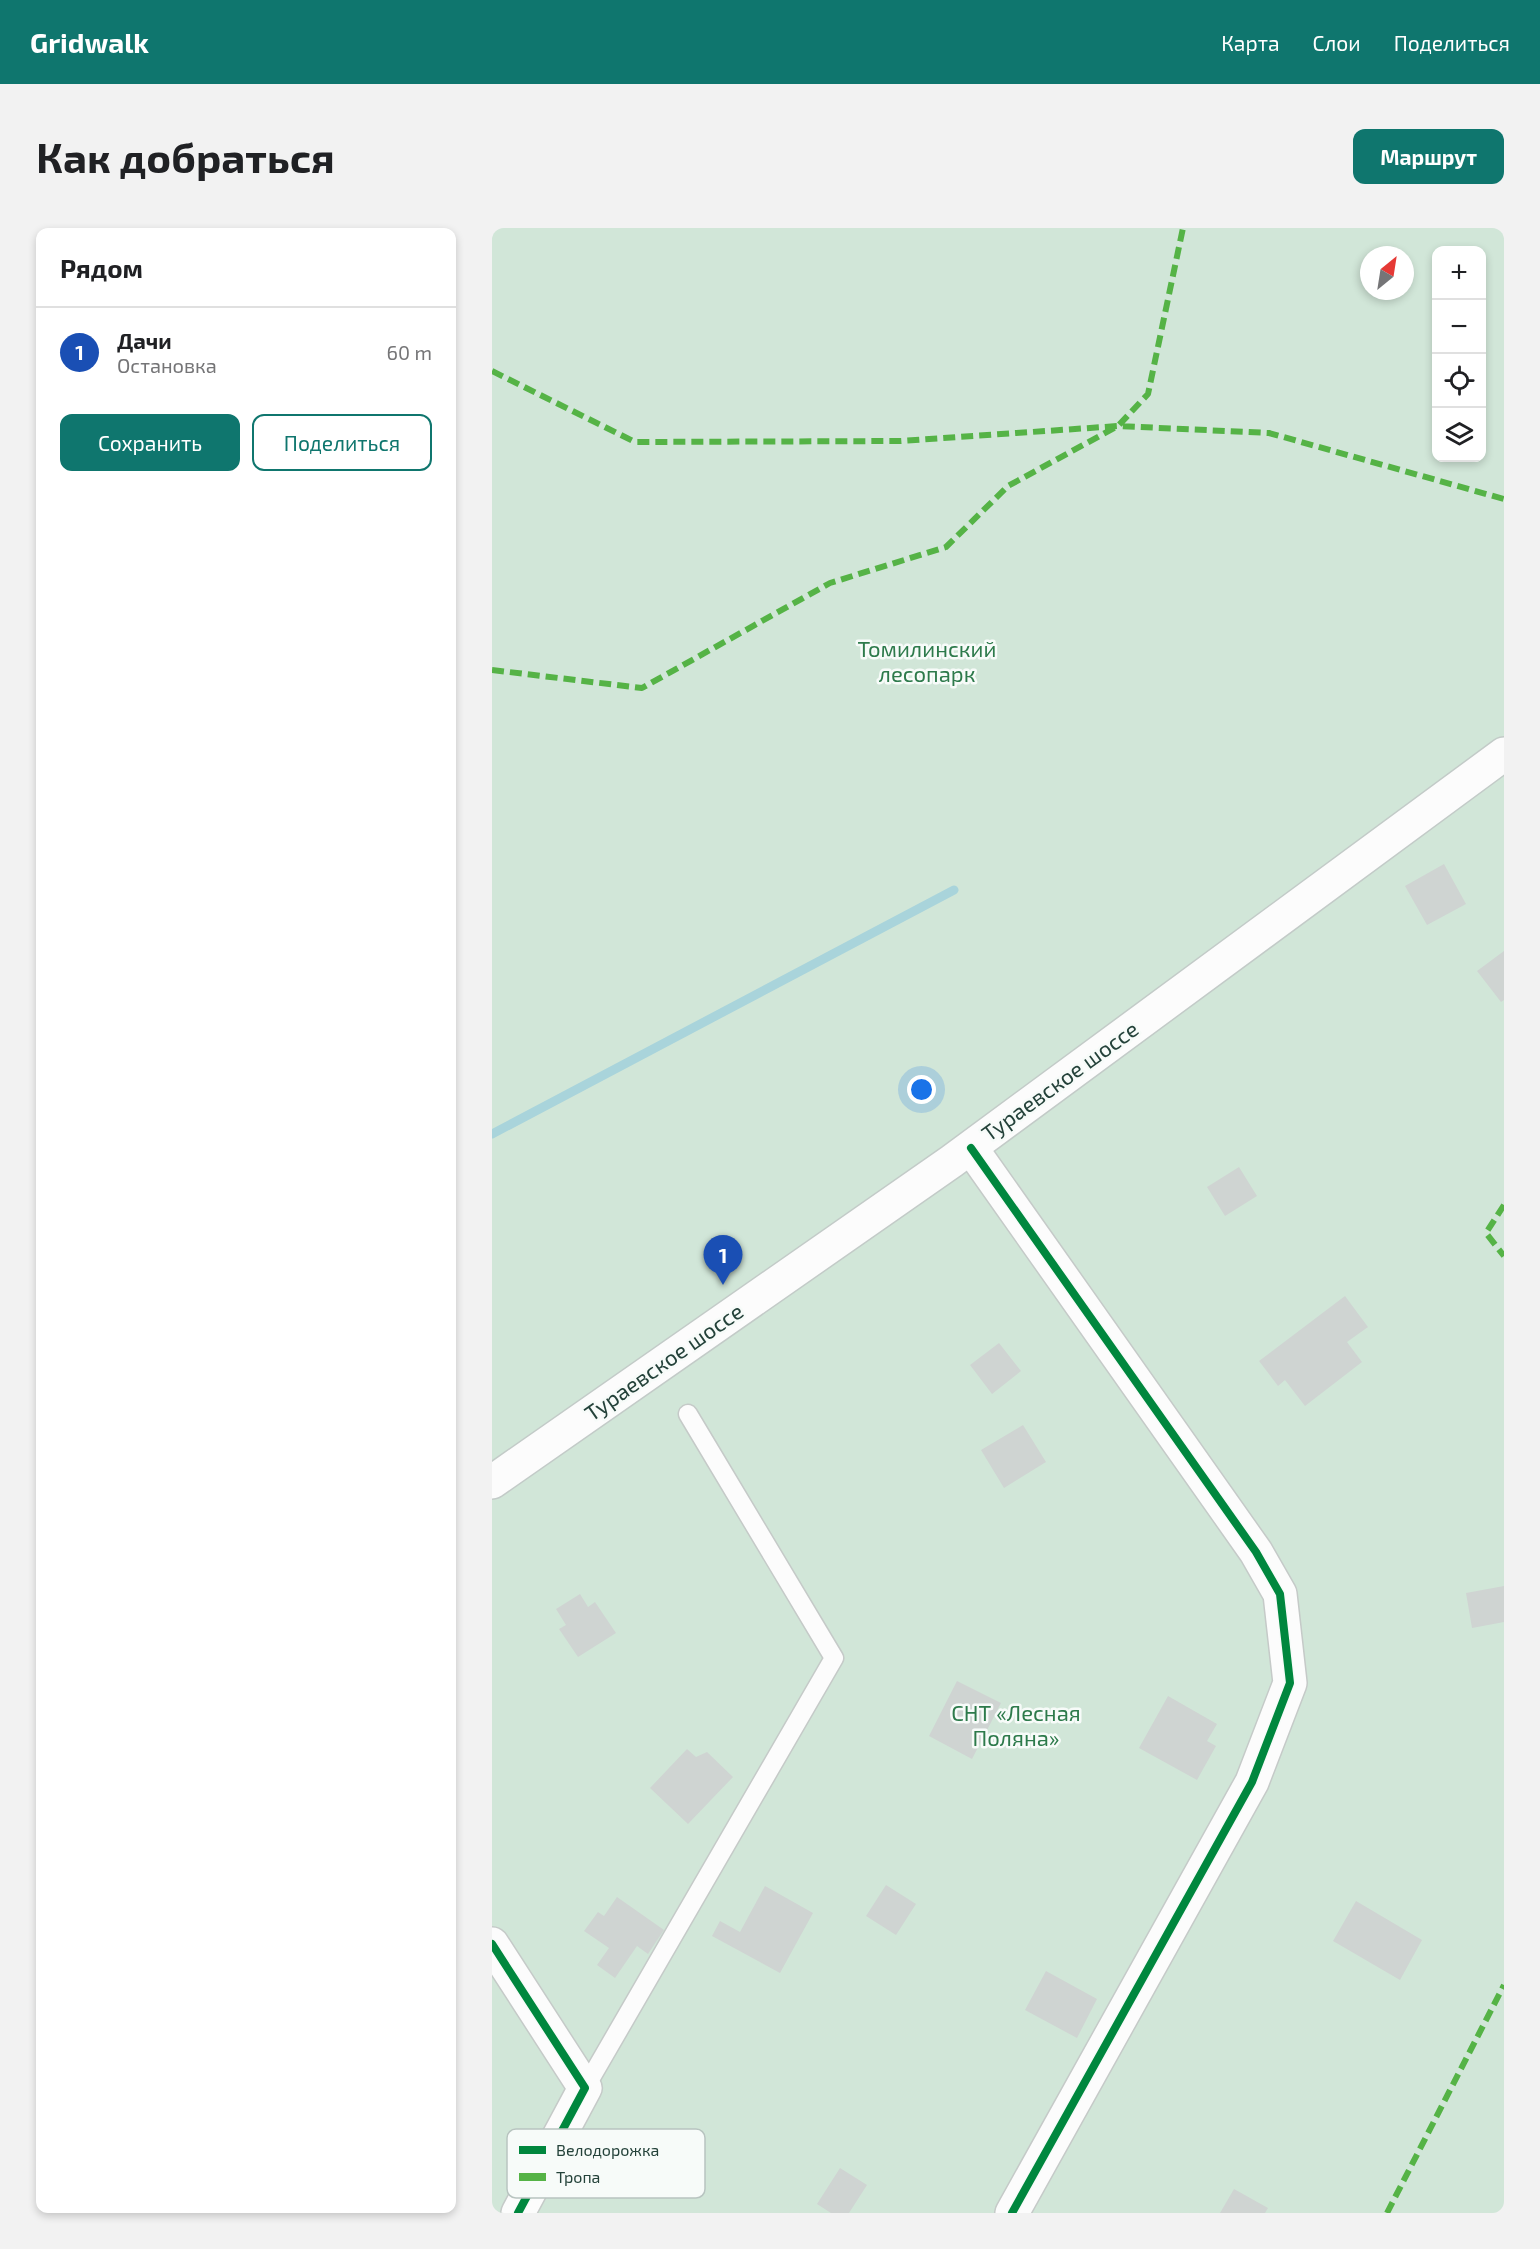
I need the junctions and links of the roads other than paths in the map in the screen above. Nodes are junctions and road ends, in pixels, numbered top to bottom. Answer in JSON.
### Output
{"nodes":[{"id":1,"x":1504,"y":754,"type":"edge"},
{"id":2,"x":970,"y":1148,"type":"junction"},
{"id":3,"x":688,"y":1414,"type":"dead end"},
{"id":4,"x":492,"y":1482,"type":"edge"},
{"id":5,"x":492,"y":1944,"type":"edge"},
{"id":6,"x":585,"y":2088,"type":"junction"},
{"id":7,"x":563,"y":2129,"type":"edge"},
{"id":8,"x":526,"y":2198,"type":"edge"},
{"id":9,"x":518,"y":2213,"type":"edge"},
{"id":10,"x":1012,"y":2213,"type":"edge"}],
"edges":[{"from":1,"to":2,"type":"street","name":"Тураевское шоссе"},
{"from":2,"to":4,"type":"street","name":"Тураевское шоссе"},
{"from":2,"to":10,"type":"street"},
{"from":3,"to":6,"type":"lane"},
{"from":5,"to":6,"type":"street"},
{"from":6,"to":7,"type":"street"},
{"from":8,"to":9,"type":"street"}]}
